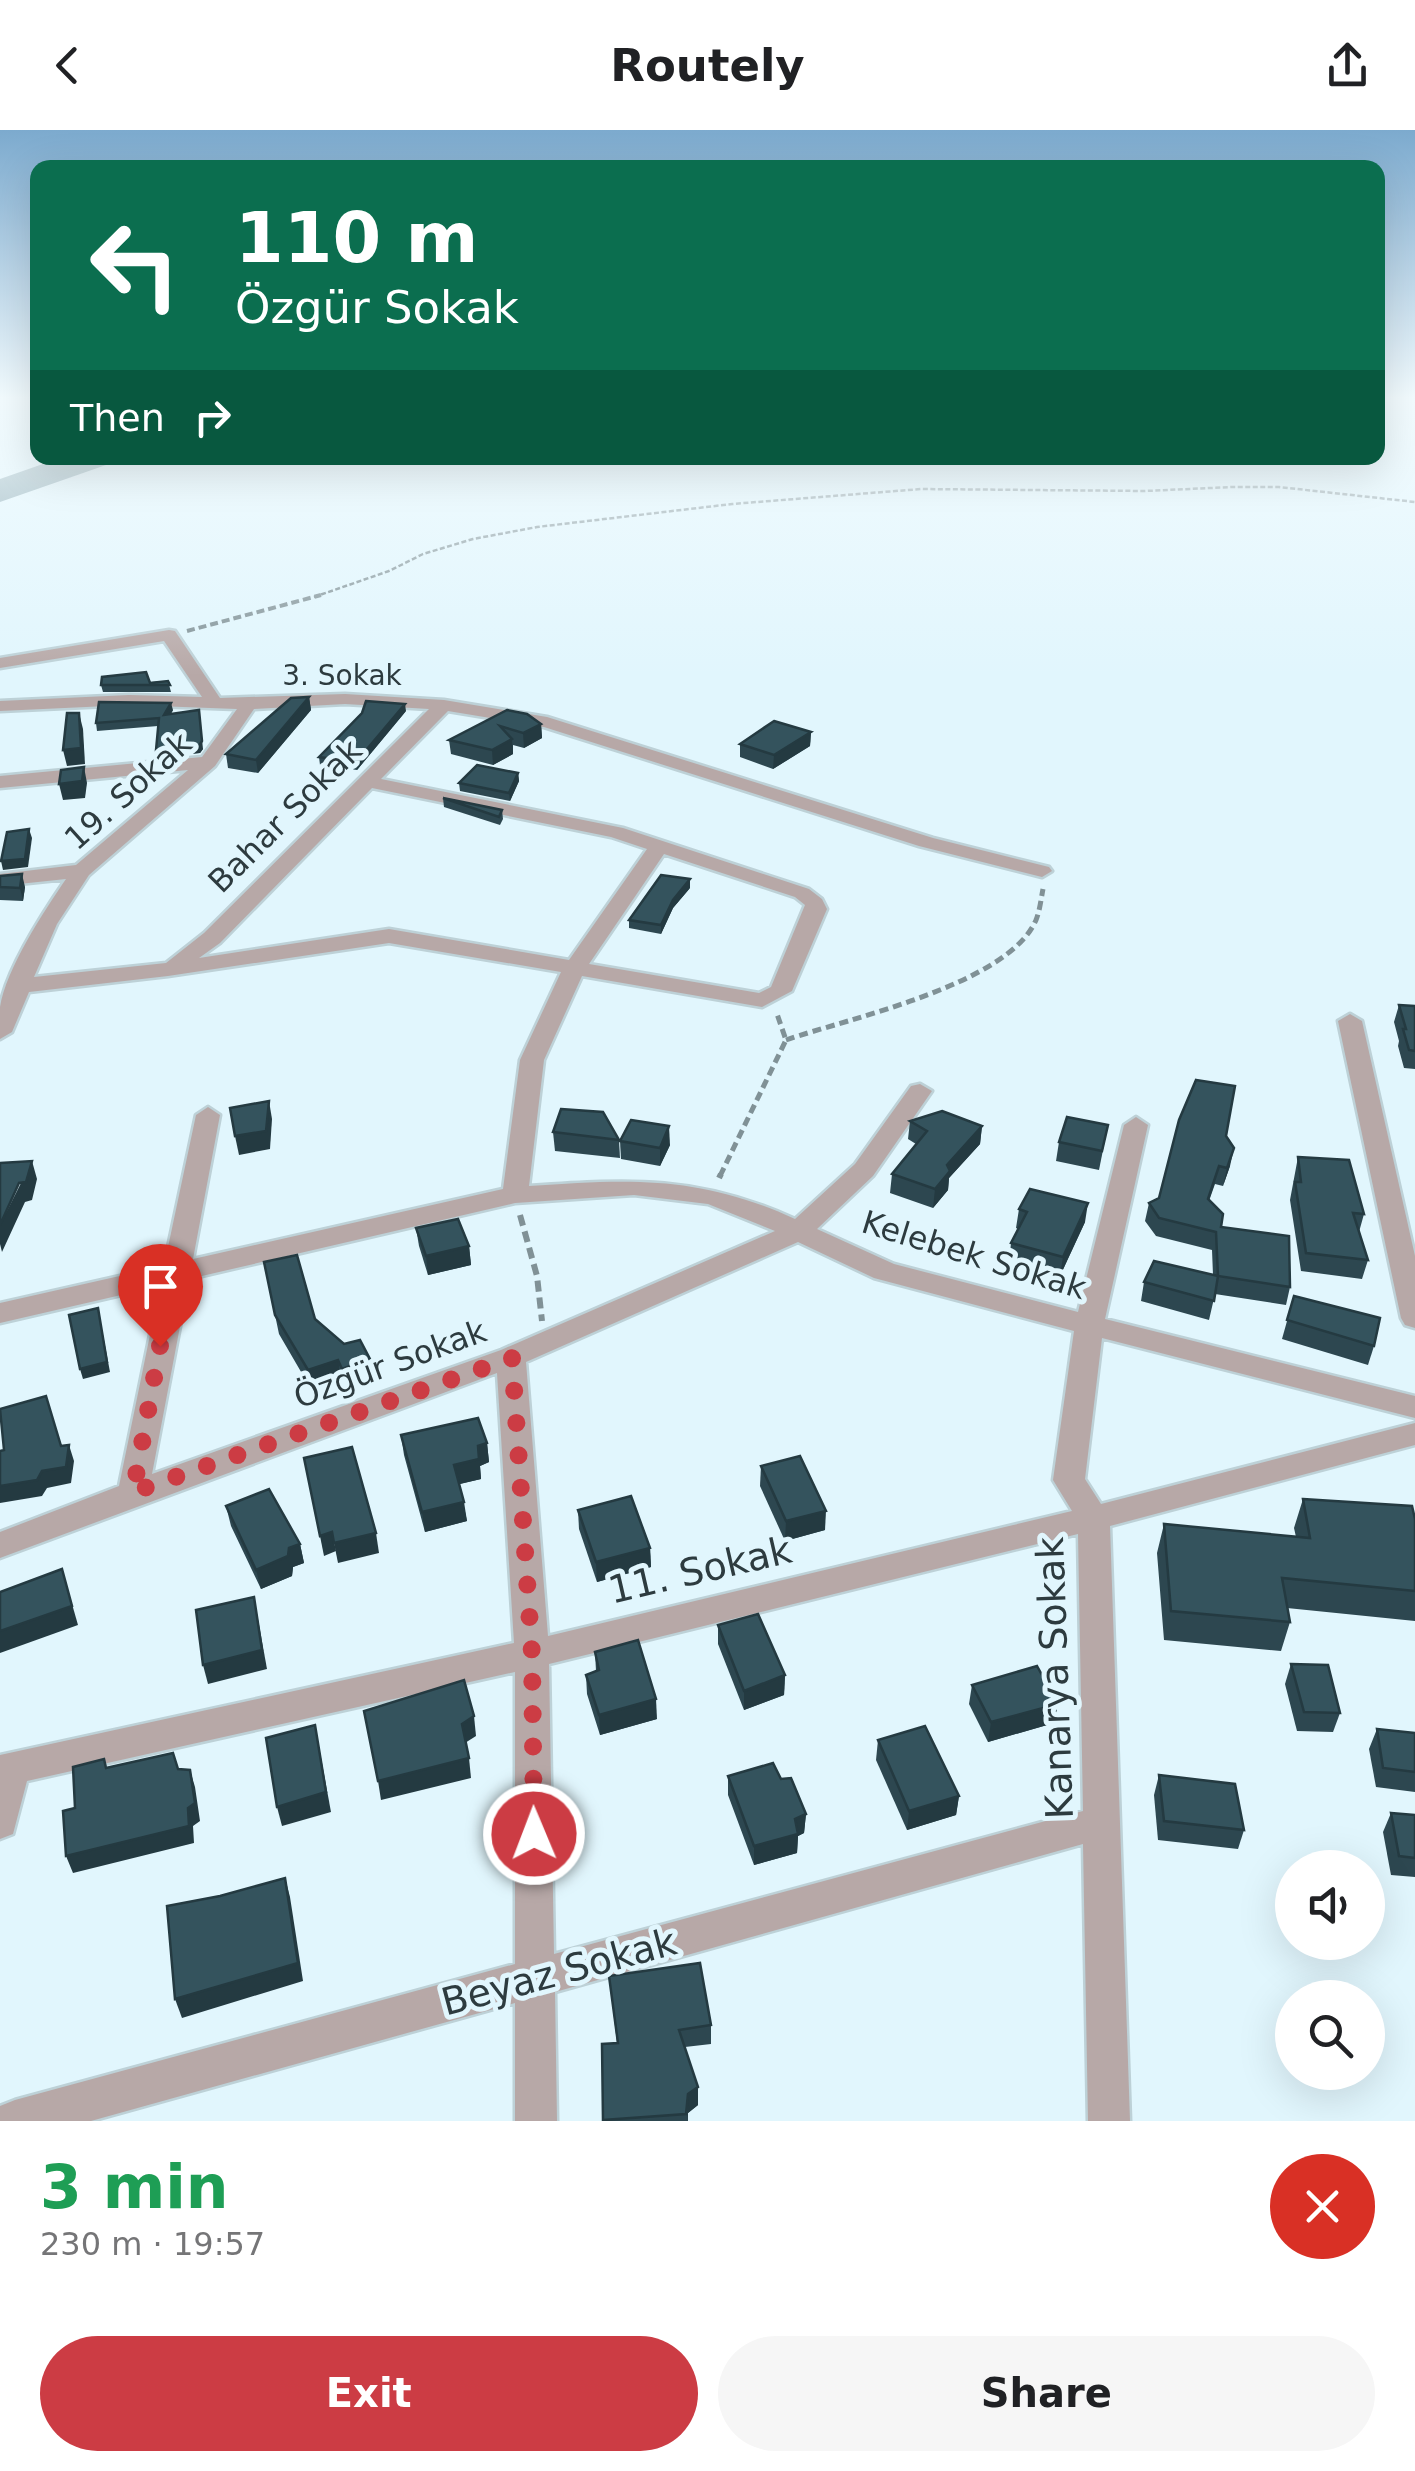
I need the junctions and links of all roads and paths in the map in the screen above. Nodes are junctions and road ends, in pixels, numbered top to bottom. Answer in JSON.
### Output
{"nodes":[{"id":1,"x":909,"y":490,"type":"edge"},
{"id":2,"x":989,"y":490,"type":"edge"},
{"id":3,"x":1175,"y":490,"type":"edge"},
{"id":4,"x":1305,"y":490,"type":"edge"},
{"id":5,"x":1415,"y":502,"type":"edge"},
{"id":6,"x":169,"y":634,"type":"junction"},
{"id":7,"x":0,"y":663,"type":"edge"},
{"id":8,"x":214,"y":701,"type":"junction"},
{"id":9,"x":249,"y":704,"type":"junction"},
{"id":10,"x":444,"y":704,"type":"junction"},
{"id":11,"x":0,"y":706,"type":"edge"},
{"id":12,"x":208,"y":762,"type":"junction"},
{"id":13,"x":0,"y":782,"type":"edge"},
{"id":14,"x":370,"y":782,"type":"junction"},
{"id":15,"x":658,"y":848,"type":"junction"},
{"id":16,"x":82,"y":871,"type":"junction"},
{"id":17,"x":1042,"y":871,"type":"joint"},
{"id":18,"x":0,"y":880,"type":"edge"},
{"id":19,"x":574,"y":968,"type":"junction"},
{"id":20,"x":168,"y":969,"type":"junction"},
{"id":21,"x":10,"y":995,"type":"edge"},
{"id":22,"x":772,"y":999,"type":"junction"},
{"id":23,"x":1350,"y":1020,"type":"dead end"},
{"id":24,"x":0,"y":1032,"type":"edge"},
{"id":25,"x":786,"y":1040,"type":"junction"},
{"id":26,"x":920,"y":1091,"type":"dead end"},
{"id":27,"x":208,"y":1115,"type":"dead end"},
{"id":28,"x":1136,"y":1125,"type":"dead end"},
{"id":29,"x":515,"y":1195,"type":"junction"},
{"id":30,"x":711,"y":1196,"type":"junction"},
{"id":31,"x":797,"y":1232,"type":"junction"},
{"id":32,"x":174,"y":1273,"type":"junction"},
{"id":33,"x":0,"y":1312,"type":"edge"},
{"id":34,"x":1415,"y":1318,"type":"edge"},
{"id":35,"x":1088,"y":1327,"type":"junction"},
{"id":36,"x":526,"y":1351,"type":"junction"},
{"id":37,"x":1415,"y":1407,"type":"edge"},
{"id":38,"x":1415,"y":1434,"type":"edge"},
{"id":39,"x":133,"y":1492,"type":"junction"},
{"id":40,"x":1094,"y":1520,"type":"junction"},
{"id":41,"x":0,"y":1545,"type":"edge"},
{"id":42,"x":532,"y":1654,"type":"junction"},
{"id":43,"x":6,"y":1769,"type":"edge"},
{"id":44,"x":0,"y":1822,"type":"edge"},
{"id":45,"x":1103,"y":1822,"type":"junction"},
{"id":46,"x":536,"y":1978,"type":"junction"},
{"id":47,"x":15,"y":2121,"type":"edge"},
{"id":48,"x":536,"y":2121,"type":"edge"},
{"id":49,"x":1109,"y":2121,"type":"edge"}],
"edges":[{"from":1,"to":6,"type":"path"},
{"from":2,"to":3,"type":"path"},
{"from":4,"to":5,"type":"path"},
{"from":6,"to":7,"type":"street"},
{"from":6,"to":8,"type":"street"},
{"from":8,"to":9,"type":"street","name":"3. Sokak"},
{"from":8,"to":11,"type":"street","name":"3. Sokak"},
{"from":9,"to":10,"type":"street","name":"3. Sokak"},
{"from":9,"to":12,"type":"street","name":"19. Sokak"},
{"from":10,"to":14,"type":"street","name":"Bahar Sokak"},
{"from":10,"to":17,"type":"street","name":"3. Sokak"},
{"from":12,"to":13,"type":"street"},
{"from":12,"to":16,"type":"street","name":"19. Sokak"},
{"from":14,"to":15,"type":"street"},
{"from":14,"to":20,"type":"street","name":"Bahar Sokak"},
{"from":15,"to":19,"type":"street"},
{"from":15,"to":22,"type":"street"},
{"from":16,"to":18,"type":"street"},
{"from":16,"to":21,"type":"street","name":"19. Sokak"},
{"from":17,"to":25,"type":"path"},
{"from":19,"to":20,"type":"street"},
{"from":19,"to":22,"type":"street"},
{"from":19,"to":29,"type":"street"},
{"from":20,"to":21,"type":"street"},
{"from":21,"to":24,"type":"street","name":"19. Sokak"},
{"from":22,"to":25,"type":"path"},
{"from":23,"to":34,"type":"street"},
{"from":25,"to":30,"type":"path"},
{"from":26,"to":31,"type":"street","name":"Özgür Sokak"},
{"from":27,"to":32,"type":"street"},
{"from":28,"to":35,"type":"street","name":"Kanarya Sokak"},
{"from":29,"to":30,"type":"street","name":"Kelebek Sokak"},
{"from":29,"to":32,"type":"street","name":"Kelebek Sokak"},
{"from":29,"to":36,"type":"path"},
{"from":30,"to":31,"type":"street","name":"Kelebek Sokak"},
{"from":31,"to":35,"type":"street","name":"Kelebek Sokak"},
{"from":31,"to":36,"type":"street","name":"Özgür Sokak"},
{"from":32,"to":33,"type":"street","name":"Kelebek Sokak"},
{"from":32,"to":39,"type":"street"},
{"from":35,"to":37,"type":"street","name":"Kelebek Sokak"},
{"from":35,"to":40,"type":"street","name":"Kanarya Sokak"},
{"from":36,"to":39,"type":"street","name":"Özgür Sokak"},
{"from":36,"to":42,"type":"street"},
{"from":38,"to":40,"type":"street","name":"11. Sokak"},
{"from":39,"to":41,"type":"street","name":"Özgür Sokak"},
{"from":40,"to":42,"type":"street","name":"11. Sokak"},
{"from":40,"to":45,"type":"street","name":"Kanarya Sokak"},
{"from":42,"to":43,"type":"street","name":"11. Sokak"},
{"from":42,"to":46,"type":"street"},
{"from":43,"to":44,"type":"street"},
{"from":45,"to":46,"type":"street","name":"Beyaz Sokak"},
{"from":45,"to":49,"type":"street","name":"Kanarya Sokak"},
{"from":46,"to":47,"type":"street","name":"Beyaz Sokak"},
{"from":46,"to":48,"type":"street"}]}
